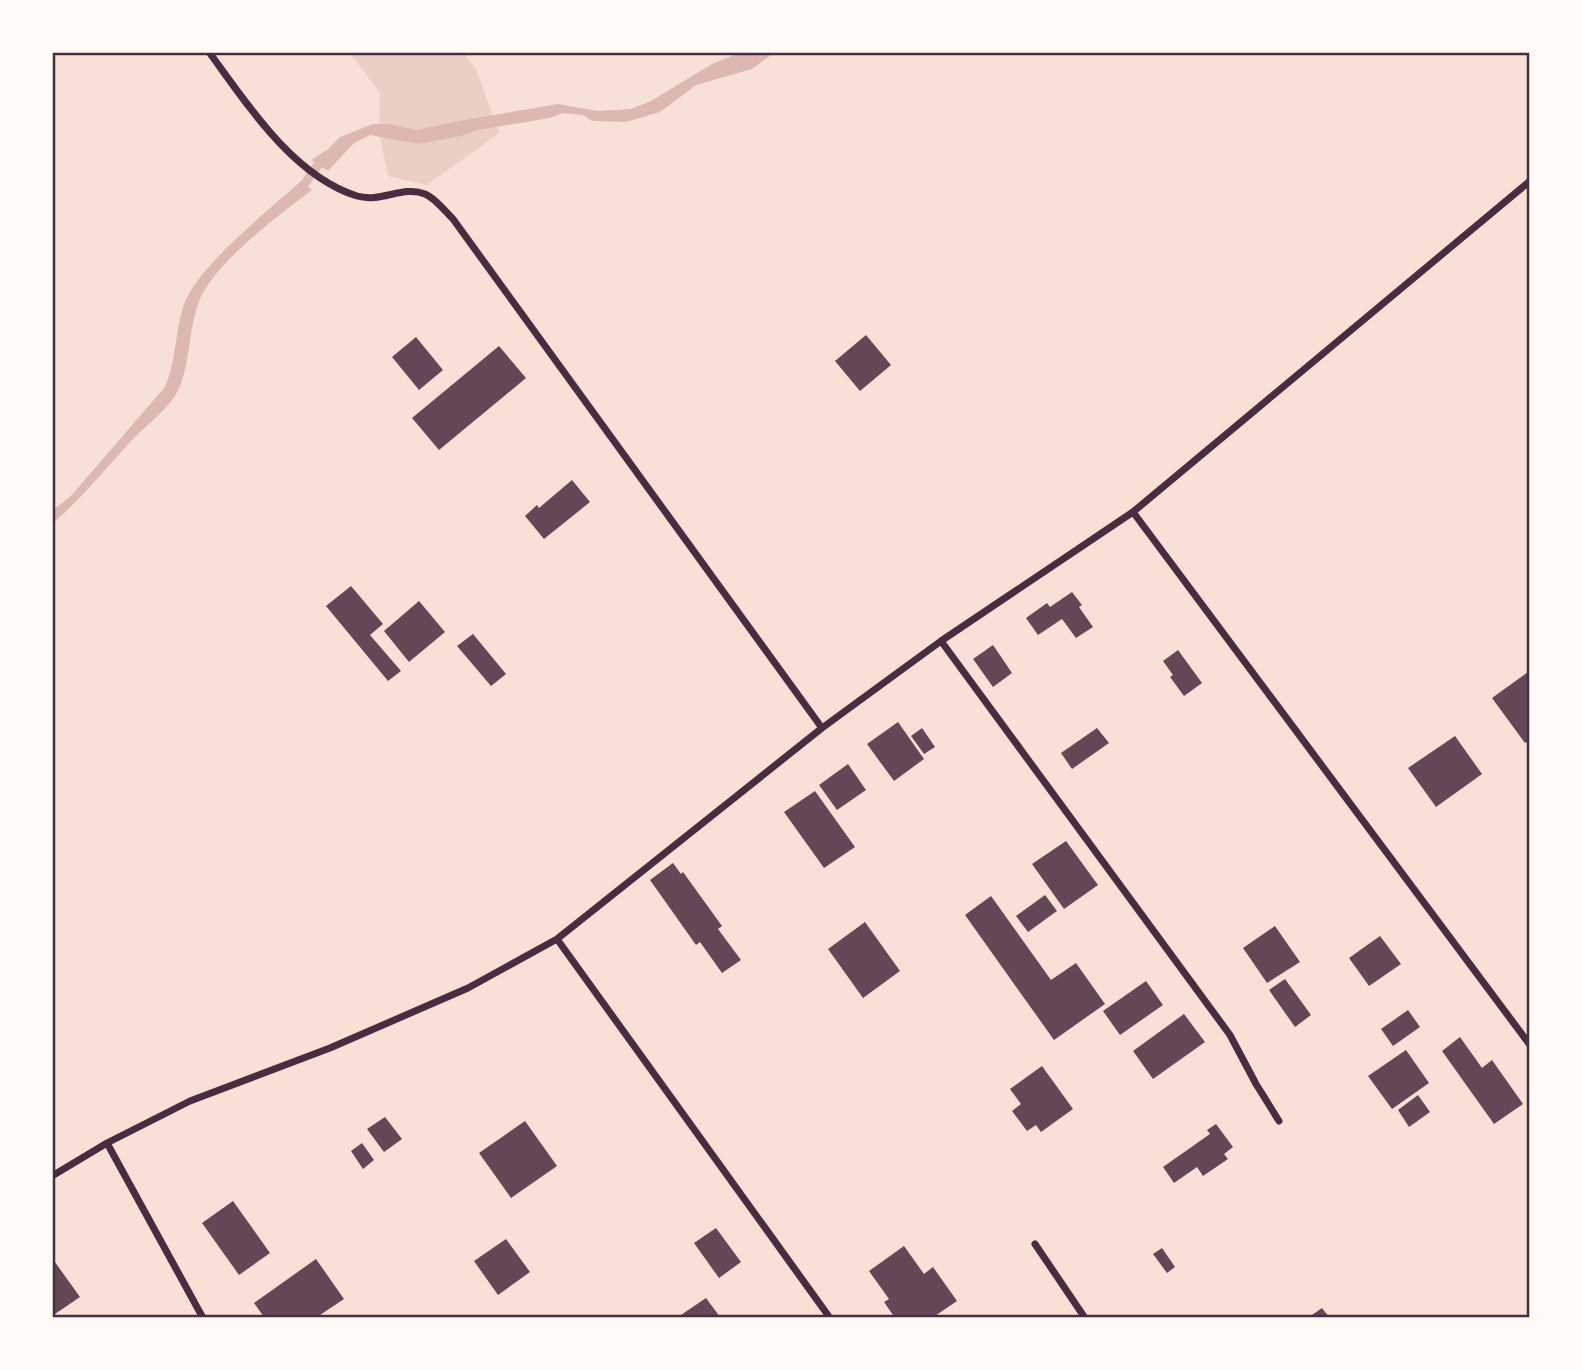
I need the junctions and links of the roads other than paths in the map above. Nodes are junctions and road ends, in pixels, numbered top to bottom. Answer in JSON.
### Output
{"nodes":[{"id":1,"x":209,"y":52,"type":"edge"},
{"id":2,"x":1530,"y":181,"type":"edge"},
{"id":3,"x":1133,"y":512,"type":"junction"},
{"id":4,"x":941,"y":641,"type":"junction"},
{"id":5,"x":822,"y":728,"type":"junction"},
{"id":6,"x":557,"y":939,"type":"junction"},
{"id":7,"x":1530,"y":1045,"type":"edge"},
{"id":8,"x":1279,"y":1121,"type":"dead end"},
{"id":9,"x":107,"y":1143,"type":"junction"},
{"id":10,"x":52,"y":1176,"type":"edge"},
{"id":11,"x":1035,"y":1244,"type":"dead end"},
{"id":12,"x":203,"y":1318,"type":"edge"},
{"id":13,"x":830,"y":1318,"type":"edge"},
{"id":14,"x":1085,"y":1318,"type":"edge"}],
"edges":[{"from":1,"to":5,"type":"street"},
{"from":2,"to":3,"type":"street"},
{"from":3,"to":4,"type":"street"},
{"from":3,"to":7,"type":"street"},
{"from":4,"to":5,"type":"street"},
{"from":4,"to":8,"type":"street"},
{"from":5,"to":6,"type":"street"},
{"from":6,"to":9,"type":"street"},
{"from":6,"to":13,"type":"street"},
{"from":9,"to":10,"type":"street"},
{"from":9,"to":12,"type":"street"},
{"from":11,"to":14,"type":"street"}]}
